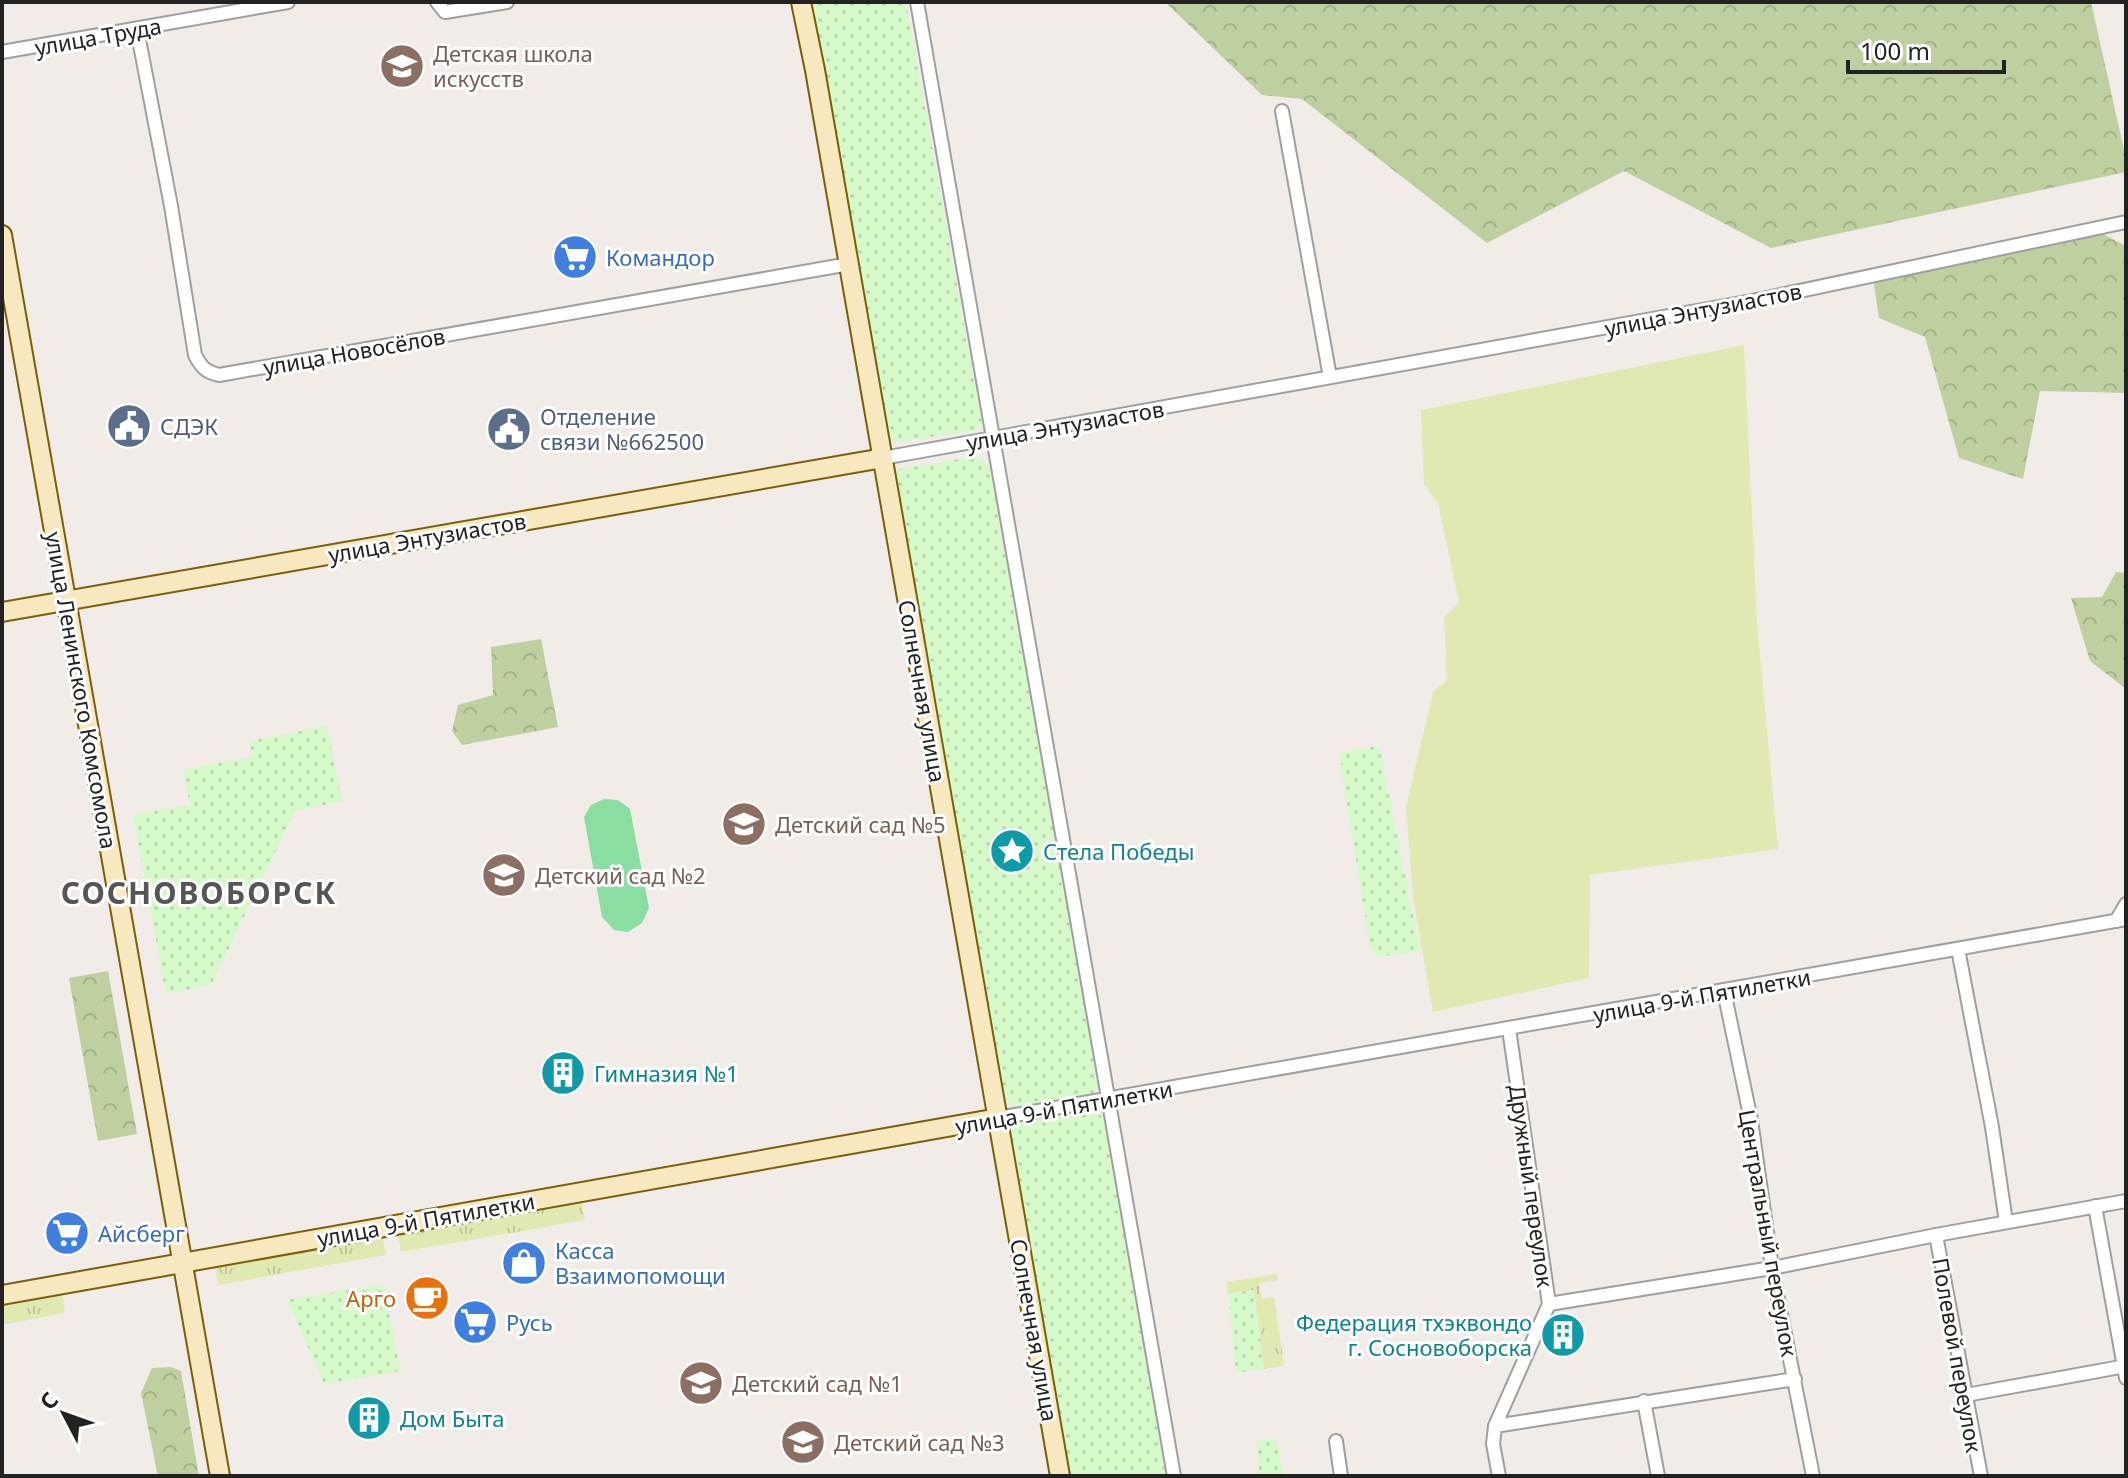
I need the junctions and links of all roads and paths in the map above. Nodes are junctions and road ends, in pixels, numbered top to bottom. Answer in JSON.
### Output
{"nodes":[{"id":1,"x":288,"y":2,"type":"edge"},
{"id":2,"x":437,"y":2,"type":"edge"},
{"id":3,"x":507,"y":2,"type":"edge"},
{"id":4,"x":801,"y":2,"type":"edge"},
{"id":5,"x":917,"y":2,"type":"edge"},
{"id":6,"x":137,"y":29,"type":"junction"},
{"id":7,"x":2,"y":52,"type":"edge"},
{"id":8,"x":1282,"y":111,"type":"dead end"},
{"id":9,"x":2126,"y":222,"type":"edge"},
{"id":10,"x":2,"y":235,"type":"edge"},
{"id":11,"x":849,"y":264,"type":"junction"},
{"id":12,"x":1330,"y":377,"type":"junction"},
{"id":13,"x":993,"y":437,"type":"junction"},
{"id":14,"x":883,"y":458,"type":"junction"},
{"id":15,"x":66,"y":601,"type":"junction"},
{"id":16,"x":2,"y":612,"type":"edge"},
{"id":17,"x":2126,"y":904,"type":"edge"},
{"id":18,"x":2121,"y":920,"type":"edge"},
{"id":19,"x":1958,"y":949,"type":"junction"},
{"id":20,"x":1724,"y":991,"type":"junction"},
{"id":21,"x":1509,"y":1029,"type":"junction"},
{"id":22,"x":1108,"y":1099,"type":"junction"},
{"id":23,"x":998,"y":1118,"type":"junction"},
{"id":24,"x":2126,"y":1201,"type":"edge"},
{"id":25,"x":2095,"y":1206,"type":"junction"},
{"id":26,"x":2006,"y":1222,"type":"junction"},
{"id":27,"x":1936,"y":1235,"type":"junction"},
{"id":28,"x":183,"y":1263,"type":"junction"},
{"id":29,"x":1772,"y":1268,"type":"junction"},
{"id":30,"x":2,"y":1295,"type":"edge"},
{"id":31,"x":1549,"y":1304,"type":"junction"},
{"id":32,"x":2125,"y":1370,"type":"edge"},
{"id":33,"x":1795,"y":1379,"type":"junction"},
{"id":34,"x":1966,"y":1395,"type":"junction"},
{"id":35,"x":1644,"y":1401,"type":"junction"},
{"id":36,"x":1495,"y":1426,"type":"junction"},
{"id":37,"x":1336,"y":1441,"type":"dead end"},
{"id":38,"x":220,"y":1476,"type":"edge"},
{"id":39,"x":1060,"y":1476,"type":"edge"},
{"id":40,"x":1174,"y":1476,"type":"edge"},
{"id":41,"x":1341,"y":1476,"type":"edge"},
{"id":42,"x":1499,"y":1476,"type":"edge"},
{"id":43,"x":1658,"y":1476,"type":"edge"},
{"id":44,"x":1813,"y":1476,"type":"edge"},
{"id":45,"x":1981,"y":1476,"type":"edge"}],
"edges":[{"from":1,"to":6,"type":"street","name":"улица Труда"},
{"from":2,"to":3,"type":"street"},
{"from":4,"to":11,"type":"street","name":"Солнечная улица"},
{"from":5,"to":13,"type":"street"},
{"from":6,"to":7,"type":"street","name":"улица Труда"},
{"from":6,"to":11,"type":"street","name":"улица Новосёлов"},
{"from":8,"to":12,"type":"street"},
{"from":9,"to":12,"type":"street","name":"улица Энтузиастов"},
{"from":10,"to":15,"type":"street","name":"улица Ленинского Комсомола"},
{"from":11,"to":14,"type":"street","name":"Солнечная улица"},
{"from":12,"to":13,"type":"street","name":"улица Энтузиастов"},
{"from":13,"to":14,"type":"street","name":"улица Энтузиастов"},
{"from":13,"to":22,"type":"street"},
{"from":14,"to":15,"type":"street","name":"улица Энтузиастов"},
{"from":14,"to":23,"type":"street","name":"Солнечная улица"},
{"from":15,"to":16,"type":"street","name":"улица Энтузиастов"},
{"from":15,"to":28,"type":"street","name":"улица Ленинского Комсомола"},
{"from":17,"to":18,"type":"street"},
{"from":18,"to":19,"type":"street","name":"улица 9-й Пятилетки"},
{"from":19,"to":20,"type":"street","name":"улица 9-й Пятилетки"},
{"from":19,"to":26,"type":"street"},
{"from":20,"to":21,"type":"street","name":"улица 9-й Пятилетки"},
{"from":20,"to":29,"type":"street","name":"Центральный переулок"},
{"from":21,"to":22,"type":"street","name":"улица 9-й Пятилетки"},
{"from":21,"to":31,"type":"street","name":"Дружный переулок"},
{"from":22,"to":23,"type":"street","name":"улица 9-й Пятилетки"},
{"from":22,"to":40,"type":"street"},
{"from":23,"to":28,"type":"street","name":"улица 9-й Пятилетки"},
{"from":23,"to":39,"type":"street","name":"Солнечная улица"},
{"from":24,"to":25,"type":"street"},
{"from":25,"to":26,"type":"street"},
{"from":25,"to":32,"type":"street"},
{"from":26,"to":27,"type":"street"},
{"from":27,"to":29,"type":"street"},
{"from":27,"to":34,"type":"street","name":"Полевой переулок"},
{"from":28,"to":30,"type":"street","name":"улица 9-й Пятилетки"},
{"from":28,"to":38,"type":"street","name":"улица Ленинского Комсомола"},
{"from":29,"to":31,"type":"street"},
{"from":29,"to":33,"type":"street","name":"Центральный переулок"},
{"from":31,"to":36,"type":"street","name":"Дружный переулок"},
{"from":32,"to":34,"type":"street"},
{"from":33,"to":35,"type":"street"},
{"from":33,"to":44,"type":"street","name":"Центральный переулок"},
{"from":34,"to":45,"type":"street","name":"Полевой переулок"},
{"from":35,"to":36,"type":"street"},
{"from":35,"to":43,"type":"street"},
{"from":36,"to":42,"type":"street","name":"Дружный переулок"},
{"from":37,"to":41,"type":"street"}]}
